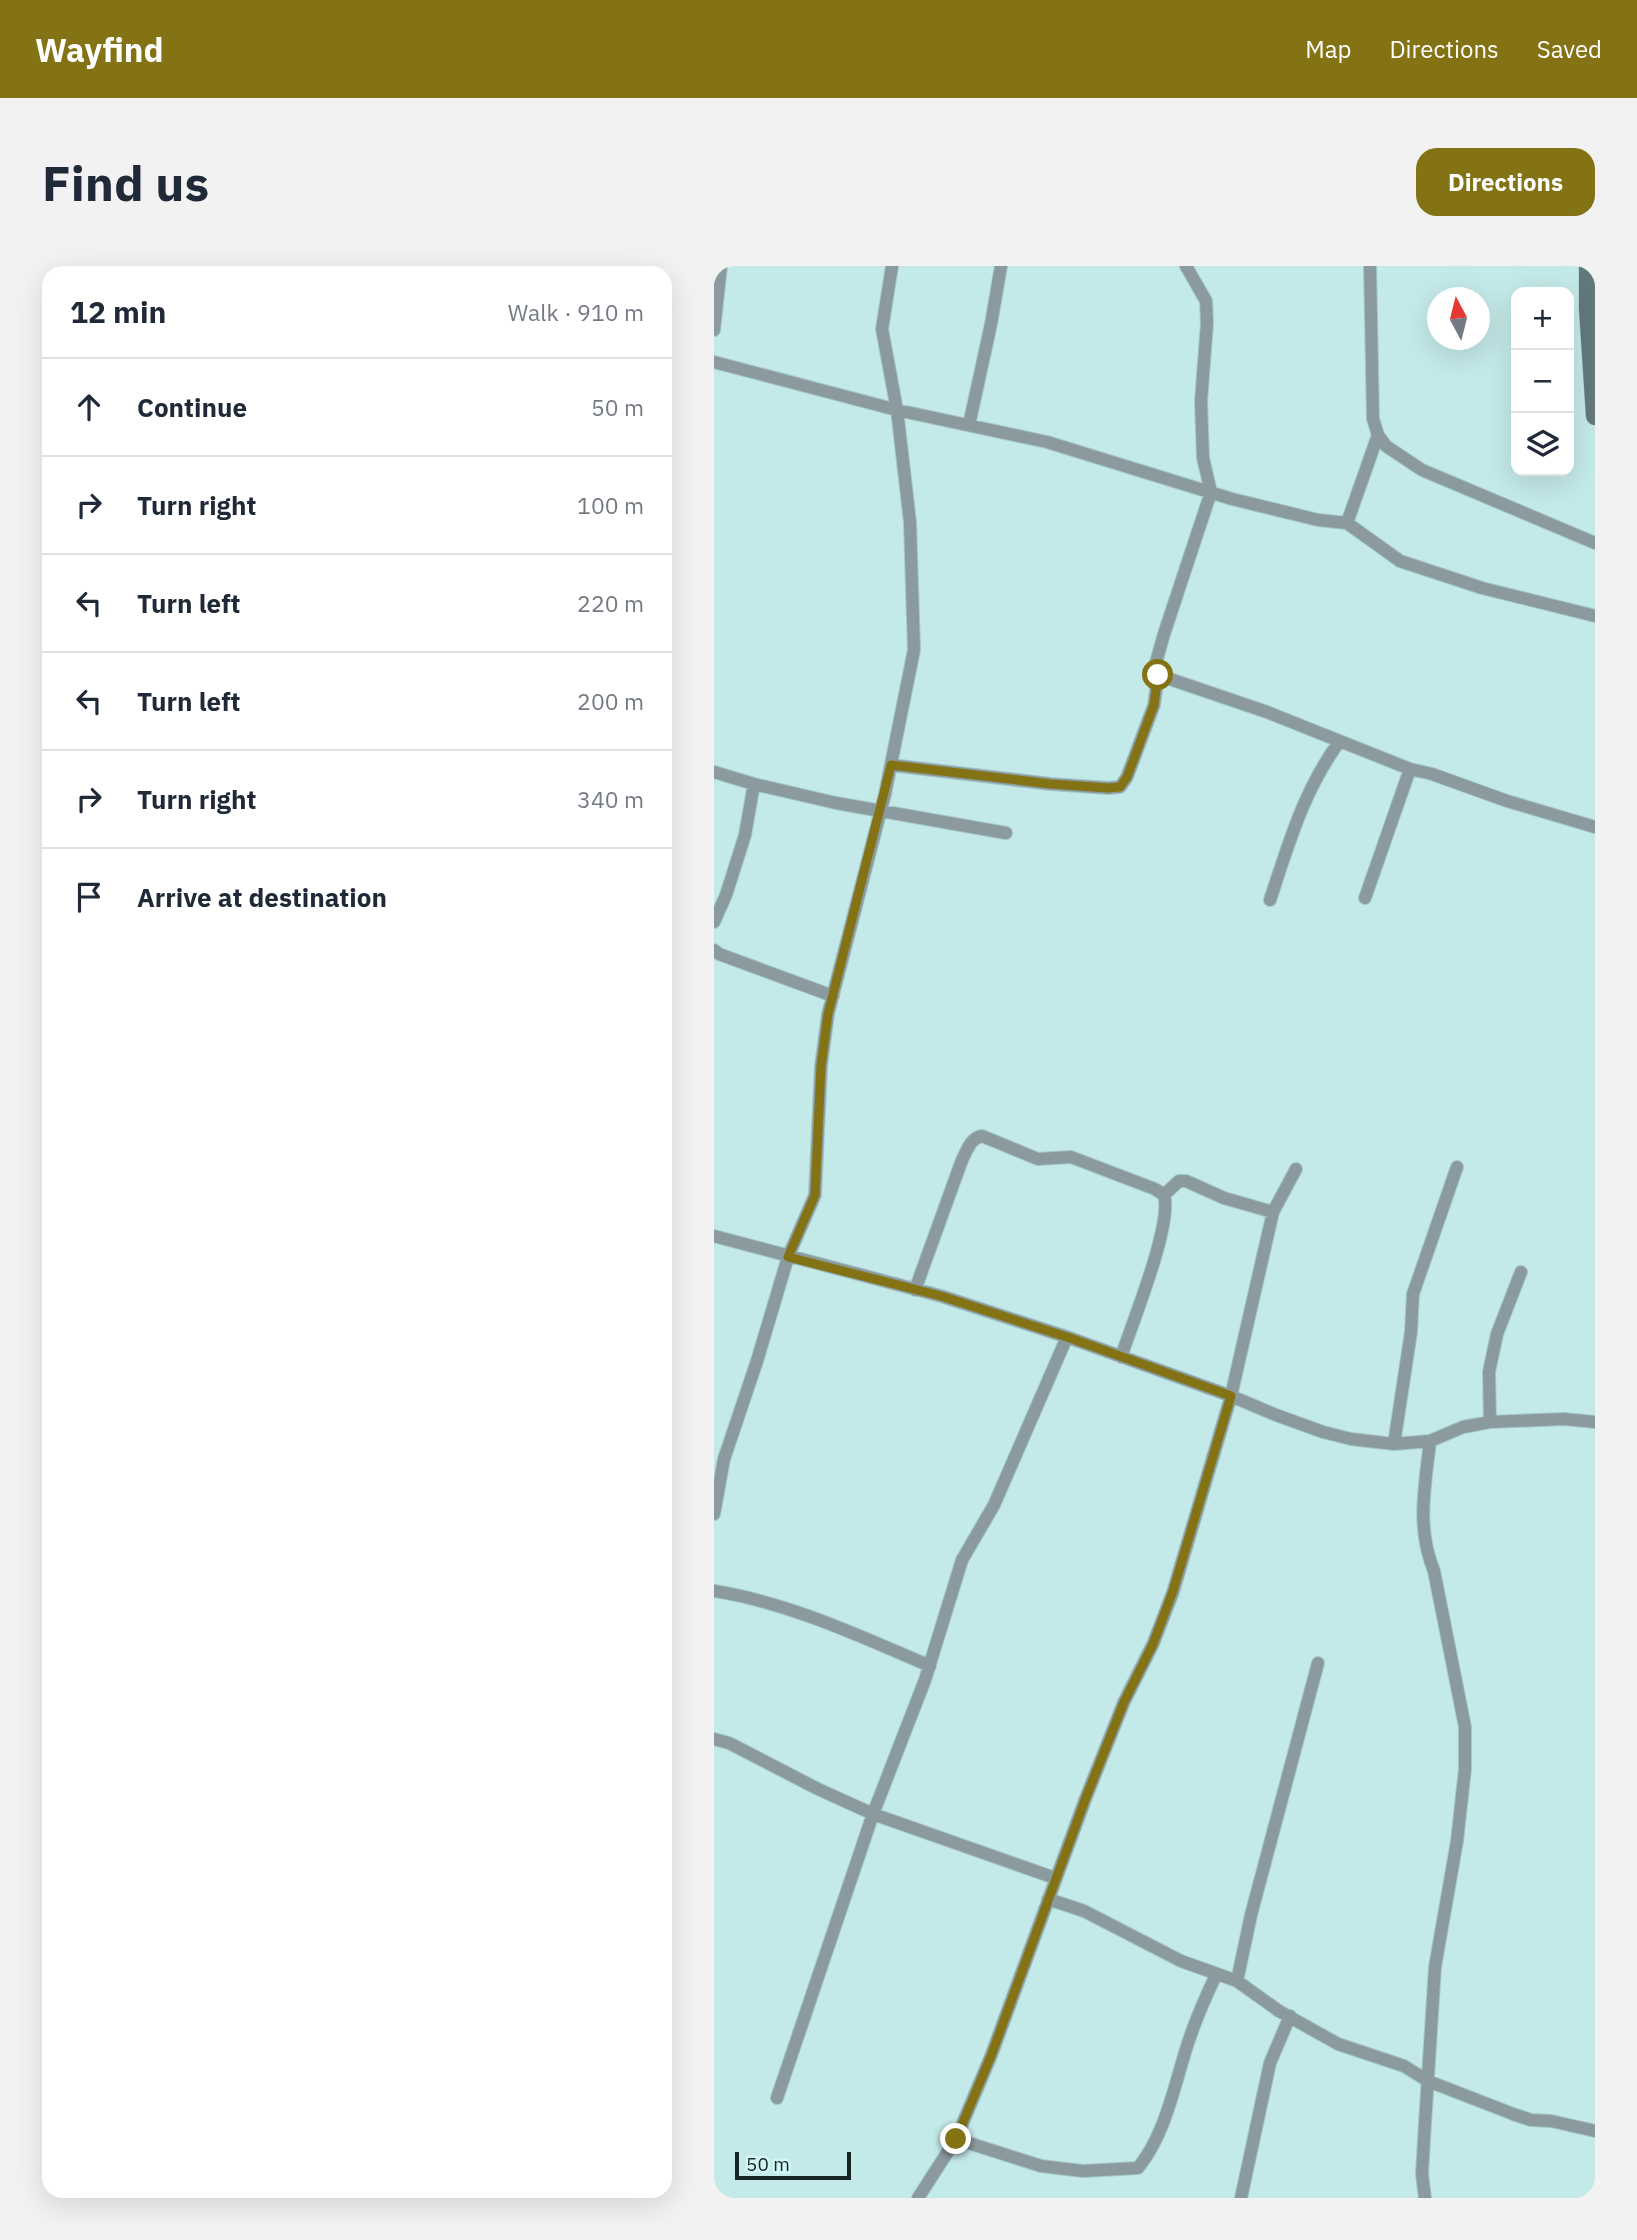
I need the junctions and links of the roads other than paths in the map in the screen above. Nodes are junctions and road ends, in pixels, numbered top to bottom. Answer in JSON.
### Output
{"nodes":[{"id":1,"x":722,"y":266,"type":"edge"},
{"id":2,"x":892,"y":266,"type":"edge"},
{"id":3,"x":1001,"y":266,"type":"edge"},
{"id":4,"x":1186,"y":266,"type":"edge"},
{"id":5,"x":1370,"y":266,"type":"edge"},
{"id":6,"x":1587,"y":266,"type":"edge"},
{"id":7,"x":1591,"y":309,"type":"edge"},
{"id":8,"x":714,"y":330,"type":"edge"},
{"id":9,"x":714,"y":362,"type":"edge"},
{"id":10,"x":897,"y":410,"type":"junction"},
{"id":11,"x":1595,"y":416,"type":"edge"},
{"id":12,"x":969,"y":425,"type":"junction"},
{"id":13,"x":1377,"y":435,"type":"junction"},
{"id":14,"x":1211,"y":492,"type":"junction"},
{"id":15,"x":1348,"y":523,"type":"junction"},
{"id":16,"x":1595,"y":543,"type":"edge"},
{"id":17,"x":1595,"y":616,"type":"edge"},
{"id":18,"x":1158,"y":675,"type":"junction"},
{"id":19,"x":1339,"y":742,"type":"junction"},
{"id":20,"x":891,"y":765,"type":"junction"},
{"id":21,"x":1410,"y":769,"type":"junction"},
{"id":22,"x":714,"y":772,"type":"edge"},
{"id":23,"x":754,"y":784,"type":"junction"},
{"id":24,"x":881,"y":809,"type":"junction"},
{"id":25,"x":1595,"y":827,"type":"edge"},
{"id":26,"x":1006,"y":833,"type":"dead end"},
{"id":27,"x":1365,"y":898,"type":"dead end"},
{"id":28,"x":1270,"y":900,"type":"dead end"},
{"id":29,"x":714,"y":922,"type":"edge"},
{"id":30,"x":714,"y":950,"type":"edge"},
{"id":31,"x":833,"y":996,"type":"junction"},
{"id":32,"x":1457,"y":1167,"type":"dead end"},
{"id":33,"x":1296,"y":1169,"type":"dead end"},
{"id":34,"x":1164,"y":1195,"type":"junction"},
{"id":35,"x":1273,"y":1212,"type":"junction"},
{"id":36,"x":714,"y":1236,"type":"edge"},
{"id":37,"x":788,"y":1257,"type":"junction"},
{"id":38,"x":1521,"y":1272,"type":"dead end"},
{"id":39,"x":915,"y":1290,"type":"junction"},
{"id":40,"x":1067,"y":1337,"type":"junction"},
{"id":41,"x":1121,"y":1357,"type":"junction"},
{"id":42,"x":1231,"y":1396,"type":"junction"},
{"id":43,"x":1490,"y":1422,"type":"junction"},
{"id":44,"x":1595,"y":1422,"type":"edge"},
{"id":45,"x":1430,"y":1441,"type":"junction"},
{"id":46,"x":1394,"y":1444,"type":"junction"},
{"id":47,"x":719,"y":1458,"type":"edge"},
{"id":48,"x":714,"y":1514,"type":"edge"},
{"id":49,"x":714,"y":1591,"type":"edge"},
{"id":50,"x":1318,"y":1663,"type":"dead end"},
{"id":51,"x":930,"y":1665,"type":"junction"},
{"id":52,"x":714,"y":1739,"type":"edge"},
{"id":53,"x":873,"y":1814,"type":"junction"},
{"id":54,"x":1055,"y":1878,"type":"junction"},
{"id":55,"x":1048,"y":1899,"type":"junction"},
{"id":56,"x":1216,"y":1975,"type":"junction"},
{"id":57,"x":1237,"y":1981,"type":"junction"},
{"id":58,"x":1290,"y":2016,"type":"junction"},
{"id":59,"x":1428,"y":2081,"type":"junction"},
{"id":60,"x":777,"y":2098,"type":"dead end"},
{"id":61,"x":1595,"y":2131,"type":"edge"},
{"id":62,"x":956,"y":2139,"type":"junction"},
{"id":63,"x":918,"y":2198,"type":"edge"},
{"id":64,"x":1241,"y":2198,"type":"edge"},
{"id":65,"x":1424,"y":2198,"type":"edge"}],
"edges":[{"from":1,"to":8,"type":"street"},
{"from":2,"to":10,"type":"street"},
{"from":3,"to":12,"type":"street"},
{"from":4,"to":14,"type":"street"},
{"from":5,"to":13,"type":"street"},
{"from":6,"to":7,"type":"street"},
{"from":7,"to":11,"type":"street"},
{"from":9,"to":10,"type":"street"},
{"from":10,"to":12,"type":"street"},
{"from":10,"to":20,"type":"street"},
{"from":12,"to":14,"type":"street"},
{"from":13,"to":15,"type":"street"},
{"from":13,"to":16,"type":"street"},
{"from":14,"to":15,"type":"street"},
{"from":14,"to":18,"type":"street"},
{"from":15,"to":17,"type":"street"},
{"from":18,"to":19,"type":"street"},
{"from":18,"to":20,"type":"street"},
{"from":19,"to":21,"type":"street"},
{"from":19,"to":28,"type":"street"},
{"from":20,"to":24,"type":"street"},
{"from":21,"to":25,"type":"street"},
{"from":21,"to":27,"type":"street"},
{"from":22,"to":23,"type":"street"},
{"from":23,"to":24,"type":"street"},
{"from":23,"to":29,"type":"street"},
{"from":24,"to":26,"type":"street"},
{"from":24,"to":31,"type":"street"},
{"from":30,"to":31,"type":"street"},
{"from":31,"to":37,"type":"street"},
{"from":32,"to":46,"type":"street"},
{"from":33,"to":35,"type":"street"},
{"from":34,"to":35,"type":"street"},
{"from":34,"to":39,"type":"street"},
{"from":34,"to":41,"type":"street"},
{"from":35,"to":42,"type":"street"},
{"from":36,"to":37,"type":"street"},
{"from":37,"to":39,"type":"street"},
{"from":37,"to":47,"type":"street"},
{"from":38,"to":43,"type":"street"},
{"from":39,"to":40,"type":"street"},
{"from":40,"to":41,"type":"street"},
{"from":40,"to":51,"type":"street"},
{"from":41,"to":42,"type":"street"},
{"from":42,"to":46,"type":"street"},
{"from":42,"to":54,"type":"street"},
{"from":43,"to":44,"type":"street"},
{"from":43,"to":45,"type":"street"},
{"from":45,"to":46,"type":"street"},
{"from":45,"to":59,"type":"street"},
{"from":47,"to":48,"type":"street"},
{"from":49,"to":51,"type":"street"},
{"from":50,"to":57,"type":"street"},
{"from":51,"to":53,"type":"street"},
{"from":52,"to":53,"type":"street"},
{"from":53,"to":54,"type":"street"},
{"from":53,"to":60,"type":"street"},
{"from":54,"to":55,"type":"street"},
{"from":55,"to":56,"type":"street"},
{"from":55,"to":62,"type":"street"},
{"from":56,"to":57,"type":"street"},
{"from":56,"to":62,"type":"street"},
{"from":57,"to":58,"type":"street"},
{"from":58,"to":59,"type":"street"},
{"from":58,"to":64,"type":"street"},
{"from":59,"to":61,"type":"street"},
{"from":59,"to":65,"type":"street"},
{"from":62,"to":63,"type":"street"}]}
